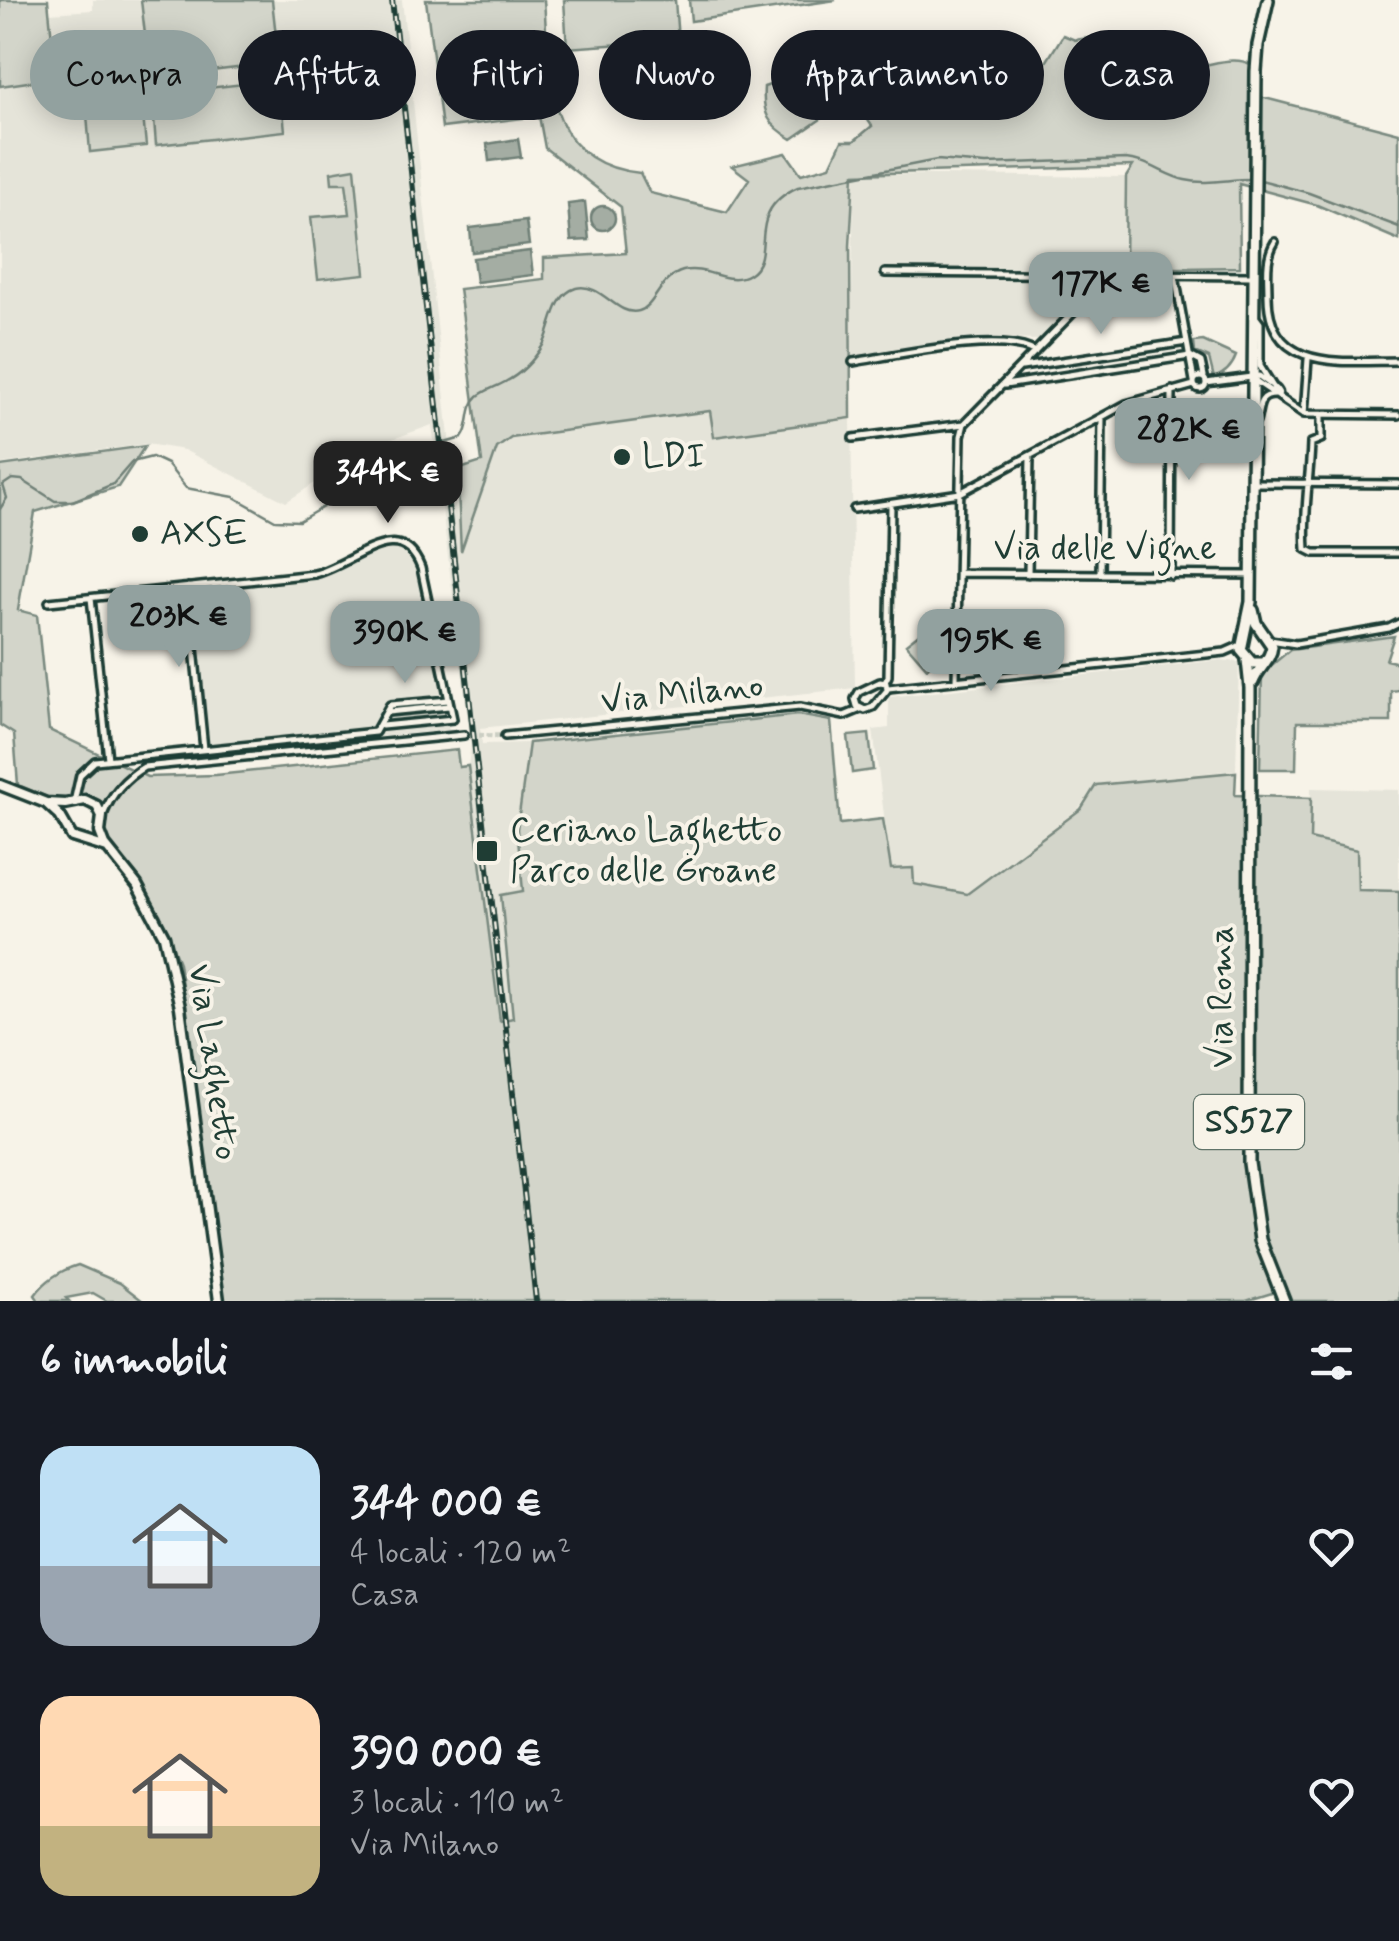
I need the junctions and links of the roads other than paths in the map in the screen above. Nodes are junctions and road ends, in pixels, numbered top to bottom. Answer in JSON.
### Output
{"nodes":[{"id":1,"x":1268,"y":0,"type":"edge"},
{"id":2,"x":1275,"y":242,"type":"dead end"},
{"id":3,"x":885,"y":274,"type":"dead end"},
{"id":4,"x":1110,"y":275,"type":"junction"},
{"id":5,"x":1175,"y":276,"type":"junction"},
{"id":6,"x":1253,"y":276,"type":"junction"},
{"id":7,"x":1252,"y":314,"type":"junction"},
{"id":8,"x":1187,"y":342,"type":"junction"},
{"id":9,"x":1036,"y":352,"type":"junction"},
{"id":10,"x":1190,"y":356,"type":"junction"},
{"id":11,"x":1308,"y":359,"type":"junction"},
{"id":12,"x":1399,"y":361,"type":"edge"},
{"id":13,"x":853,"y":362,"type":"dead end"},
{"id":14,"x":1020,"y":367,"type":"junction"},
{"id":15,"x":1252,"y":378,"type":"junction"},
{"id":16,"x":1205,"y":380,"type":"junction"},
{"id":17,"x":1194,"y":383,"type":"junction"},
{"id":18,"x":1002,"y":386,"type":"junction"},
{"id":19,"x":1172,"y":390,"type":"junction"},
{"id":20,"x":1278,"y":393,"type":"junction"},
{"id":21,"x":1304,"y":414,"type":"junction"},
{"id":22,"x":1322,"y":414,"type":"junction"},
{"id":23,"x":1399,"y":414,"type":"edge"},
{"id":24,"x":1102,"y":417,"type":"junction"},
{"id":25,"x":964,"y":424,"type":"junction"},
{"id":26,"x":1252,"y":435,"type":"junction"},
{"id":27,"x":854,"y":438,"type":"dead end"},
{"id":28,"x":1030,"y":456,"type":"junction"},
{"id":29,"x":1252,"y":483,"type":"junction"},
{"id":30,"x":1306,"y":483,"type":"junction"},
{"id":31,"x":1399,"y":484,"type":"edge"},
{"id":32,"x":960,"y":493,"type":"junction"},
{"id":33,"x":891,"y":506,"type":"junction"},
{"id":34,"x":854,"y":510,"type":"dead end"},
{"id":35,"x":1399,"y":553,"type":"edge"},
{"id":36,"x":958,"y":573,"type":"junction"},
{"id":37,"x":1028,"y":574,"type":"junction"},
{"id":38,"x":1100,"y":575,"type":"junction"},
{"id":39,"x":1252,"y":575,"type":"junction"},
{"id":40,"x":1171,"y":576,"type":"junction"},
{"id":41,"x":188,"y":588,"type":"junction"},
{"id":42,"x":90,"y":598,"type":"junction"},
{"id":43,"x":50,"y":602,"type":"dead end"},
{"id":44,"x":1251,"y":602,"type":"junction"},
{"id":45,"x":1024,"y":622,"type":"dead end"},
{"id":46,"x":1399,"y":623,"type":"edge"},
{"id":47,"x":1267,"y":637,"type":"junction"},
{"id":48,"x":1293,"y":644,"type":"junction"},
{"id":49,"x":1244,"y":649,"type":"junction"},
{"id":50,"x":1272,"y":654,"type":"junction"},
{"id":51,"x":1264,"y":662,"type":"junction"},
{"id":52,"x":1022,"y":674,"type":"junction"},
{"id":53,"x":956,"y":681,"type":"junction"},
{"id":54,"x":886,"y":685,"type":"junction"},
{"id":55,"x":1250,"y":688,"type":"junction"},
{"id":56,"x":449,"y":703,"type":"junction"},
{"id":57,"x":861,"y":709,"type":"junction"},
{"id":58,"x":382,"y":726,"type":"junction"},
{"id":59,"x":464,"y":735,"type":"tunnel mouth"},
{"id":60,"x":505,"y":736,"type":"tunnel mouth"},
{"id":61,"x":204,"y":749,"type":"junction"},
{"id":62,"x":108,"y":758,"type":"junction"},
{"id":63,"x":79,"y":784,"type":"junction"},
{"id":64,"x":0,"y":785,"type":"edge"},
{"id":65,"x":114,"y":794,"type":"junction"},
{"id":66,"x":73,"y":802,"type":"junction"},
{"id":67,"x":91,"y":802,"type":"junction"},
{"id":68,"x":46,"y":803,"type":"junction"},
{"id":69,"x":102,"y":820,"type":"junction"},
{"id":70,"x":63,"y":823,"type":"junction"},
{"id":71,"x":83,"y":840,"type":"junction"},
{"id":72,"x":106,"y":848,"type":"junction"},
{"id":73,"x":219,"y":1301,"type":"edge"},
{"id":74,"x":1284,"y":1301,"type":"edge"}],
"edges":[{"from":1,"to":6,"type":"main road","name":"Via Roma","number":"SS527"},
{"from":2,"to":11,"type":"street"},
{"from":3,"to":4,"type":"street"},
{"from":4,"to":5,"type":"street"},
{"from":4,"to":9,"type":"street"},
{"from":5,"to":6,"type":"street"},
{"from":5,"to":8,"type":"street"},
{"from":6,"to":7,"type":"main road","name":"Via Roma","number":"SS527"},
{"from":7,"to":15,"type":"main road","name":"Via Roma","number":"SS527"},
{"from":7,"to":20,"type":"street"},
{"from":8,"to":10,"type":"street"},
{"from":8,"to":14,"type":"street"},
{"from":9,"to":13,"type":"street"},
{"from":9,"to":14,"type":"street"},
{"from":10,"to":16,"type":"street"},
{"from":10,"to":17,"type":"street"},
{"from":10,"to":18,"type":"street"},
{"from":11,"to":12,"type":"street"},
{"from":11,"to":21,"type":"street"},
{"from":14,"to":18,"type":"street"},
{"from":15,"to":16,"type":"street"},
{"from":15,"to":20,"type":"street"},
{"from":15,"to":26,"type":"main road","name":"Via Roma","number":"SS527"},
{"from":16,"to":17,"type":"street"},
{"from":17,"to":19,"type":"street"},
{"from":18,"to":25,"type":"street"},
{"from":19,"to":24,"type":"street"},
{"from":19,"to":40,"type":"street"},
{"from":20,"to":21,"type":"street"},
{"from":20,"to":26,"type":"street"},
{"from":21,"to":22,"type":"street"},
{"from":22,"to":23,"type":"street"},
{"from":22,"to":30,"type":"street"},
{"from":24,"to":28,"type":"street"},
{"from":24,"to":38,"type":"street"},
{"from":25,"to":27,"type":"street"},
{"from":25,"to":32,"type":"street"},
{"from":26,"to":29,"type":"main road","name":"Via Roma","number":"SS527"},
{"from":28,"to":32,"type":"street"},
{"from":28,"to":37,"type":"street"},
{"from":29,"to":30,"type":"street"},
{"from":29,"to":39,"type":"main road","name":"Via Roma","number":"SS527"},
{"from":30,"to":31,"type":"street"},
{"from":30,"to":35,"type":"street"},
{"from":32,"to":33,"type":"street"},
{"from":32,"to":36,"type":"street"},
{"from":33,"to":34,"type":"street"},
{"from":33,"to":54,"type":"street"},
{"from":36,"to":37,"type":"street","name":"Via delle Vigne"},
{"from":36,"to":53,"type":"street"},
{"from":37,"to":38,"type":"street","name":"Via delle Vigne"},
{"from":38,"to":40,"type":"street","name":"Via delle Vigne"},
{"from":39,"to":40,"type":"street","name":"Via delle Vigne"},
{"from":39,"to":44,"type":"main road","name":"Via Roma","number":"SS527"},
{"from":41,"to":42,"type":"street"},
{"from":41,"to":56,"type":"street"},
{"from":41,"to":61,"type":"street"},
{"from":42,"to":43,"type":"street"},
{"from":42,"to":62,"type":"street"},
{"from":44,"to":47,"type":"main road","name":"Via Roma","number":"SS527"},
{"from":44,"to":49,"type":"main road","name":"Via Roma","number":"SS527"},
{"from":45,"to":52,"type":"street"},
{"from":46,"to":48,"type":"street"},
{"from":47,"to":48,"type":"street"},
{"from":47,"to":49,"type":"main road"},
{"from":47,"to":50,"type":"main road","number":"SS527"},
{"from":48,"to":50,"type":"street"},
{"from":49,"to":51,"type":"main road"},
{"from":49,"to":52,"type":"street"},
{"from":49,"to":55,"type":"main road","name":"Via Roma","number":"SS527"},
{"from":50,"to":51,"type":"main road","number":"SS527"},
{"from":51,"to":55,"type":"main road","name":"Via Roma","number":"SS527"},
{"from":52,"to":53,"type":"street"},
{"from":53,"to":54,"type":"street"},
{"from":54,"to":57,"type":"street"},
{"from":54,"to":57,"type":"street"},
{"from":55,"to":74,"type":"main road","name":"Via Roma","number":"SS527"},
{"from":56,"to":58,"type":"street"},
{"from":56,"to":58,"type":"street"},
{"from":57,"to":60,"type":"street","name":"Via Milano"},
{"from":58,"to":61,"type":"street"},
{"from":59,"to":65,"type":"street"},
{"from":61,"to":62,"type":"street"},
{"from":62,"to":63,"type":"street"},
{"from":63,"to":66,"type":"street"},
{"from":63,"to":67,"type":"street"},
{"from":64,"to":68,"type":"street"},
{"from":65,"to":67,"type":"street"},
{"from":65,"to":69,"type":"street"},
{"from":66,"to":67,"type":"street"},
{"from":66,"to":68,"type":"street"},
{"from":66,"to":70,"type":"street"},
{"from":67,"to":69,"type":"street"},
{"from":68,"to":70,"type":"street"},
{"from":69,"to":71,"type":"street"},
{"from":69,"to":72,"type":"street","name":"Via Laghetto"},
{"from":70,"to":71,"type":"street"},
{"from":71,"to":72,"type":"street"},
{"from":72,"to":73,"type":"street","name":"Via Laghetto"}]}
